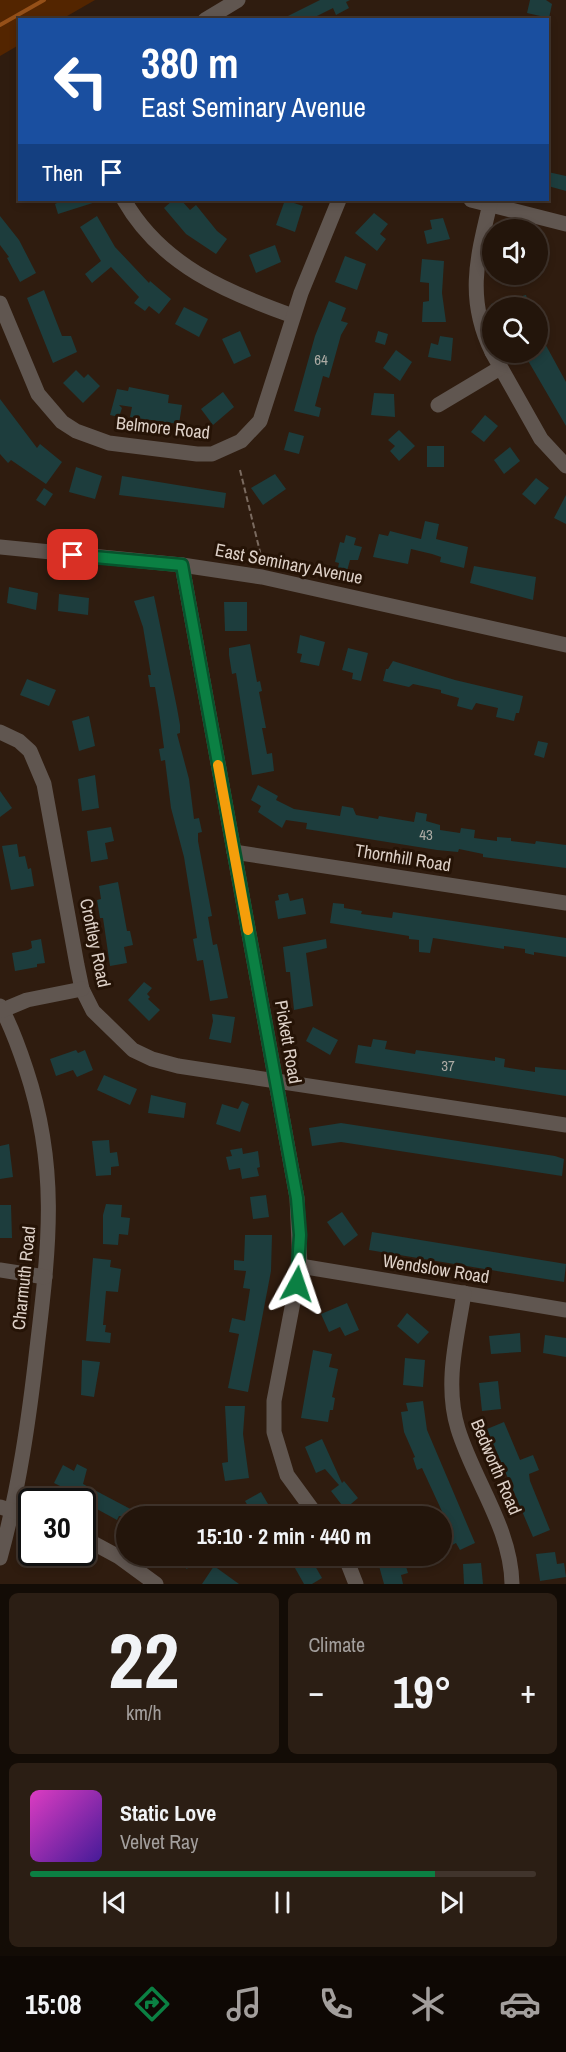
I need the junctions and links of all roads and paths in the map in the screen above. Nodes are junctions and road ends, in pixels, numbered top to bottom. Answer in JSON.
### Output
{"nodes":[{"id":1,"x":238,"y":0,"type":"edge"},
{"id":2,"x":208,"y":18,"type":"edge"},
{"id":3,"x":125,"y":201,"type":"edge"},
{"id":4,"x":339,"y":201,"type":"edge"},
{"id":5,"x":476,"y":201,"type":"edge"},
{"id":6,"x":490,"y":204,"type":"junction"},
{"id":7,"x":566,"y":224,"type":"edge"},
{"id":8,"x":0,"y":303,"type":"edge"},
{"id":9,"x":293,"y":316,"type":"junction"},
{"id":10,"x":482,"y":328,"type":"edge"},
{"id":11,"x":498,"y":363,"type":"edge"},
{"id":12,"x":500,"y":368,"type":"junction"},
{"id":13,"x":438,"y":405,"type":"dead end"},
{"id":14,"x":566,"y":466,"type":"edge"},
{"id":15,"x":240,"y":470,"type":"dead end"},
{"id":16,"x":0,"y":548,"type":"edge"},
{"id":17,"x":264,"y":561,"type":"dead end"},
{"id":18,"x":182,"y":565,"type":"junction"},
{"id":19,"x":566,"y":645,"type":"edge"},
{"id":20,"x":0,"y":732,"type":"edge"},
{"id":21,"x":234,"y":852,"type":"junction"},
{"id":22,"x":566,"y":903,"type":"edge"},
{"id":23,"x":82,"y":989,"type":"junction"},
{"id":24,"x":1,"y":1008,"type":"edge"},
{"id":25,"x":275,"y":1081,"type":"junction"},
{"id":26,"x":566,"y":1125,"type":"edge"},
{"id":27,"x":300,"y":1266,"type":"junction"},
{"id":28,"x":0,"y":1270,"type":"edge"},
{"id":29,"x":45,"y":1277,"type":"junction"},
{"id":30,"x":464,"y":1293,"type":"junction"},
{"id":31,"x":566,"y":1310,"type":"edge"},
{"id":32,"x":310,"y":1506,"type":"edge"},
{"id":33,"x":6,"y":1509,"type":"edge"},
{"id":34,"x":96,"y":1545,"type":"edge"},
{"id":35,"x":0,"y":1558,"type":"edge"},
{"id":36,"x":349,"y":1566,"type":"edge"},
{"id":37,"x":156,"y":1584,"type":"edge"},
{"id":38,"x":356,"y":1584,"type":"edge"},
{"id":39,"x":512,"y":1584,"type":"edge"}],
"edges":[{"from":1,"to":2,"type":"street"},
{"from":3,"to":9,"type":"street"},
{"from":4,"to":9,"type":"street","name":"Belmore Road"},
{"from":5,"to":6,"type":"street"},
{"from":6,"to":7,"type":"street"},
{"from":6,"to":10,"type":"street"},
{"from":8,"to":9,"type":"street","name":"Belmore Road"},
{"from":11,"to":12,"type":"street"},
{"from":12,"to":13,"type":"street"},
{"from":12,"to":14,"type":"street"},
{"from":15,"to":17,"type":"path"},
{"from":16,"to":18,"type":"street","name":"East Seminary Avenue"},
{"from":18,"to":19,"type":"street","name":"East Seminary Avenue"},
{"from":18,"to":21,"type":"street","name":"Pickett Road"},
{"from":20,"to":23,"type":"street","name":"Croftley Road"},
{"from":21,"to":22,"type":"street","name":"Thornhill Road"},
{"from":21,"to":25,"type":"street","name":"Pickett Road"},
{"from":23,"to":24,"type":"street"},
{"from":23,"to":25,"type":"street","name":"Croftley Road"},
{"from":24,"to":29,"type":"street","name":"Charmuth Road"},
{"from":25,"to":26,"type":"street","name":"Croftley Road"},
{"from":25,"to":27,"type":"street","name":"Pickett Road"},
{"from":27,"to":30,"type":"street","name":"Wendslow Road"},
{"from":27,"to":32,"type":"street","name":"Pickett Road"},
{"from":28,"to":29,"type":"street"},
{"from":29,"to":33,"type":"street","name":"Charmuth Road"},
{"from":30,"to":31,"type":"street","name":"Wendslow Road"},
{"from":30,"to":39,"type":"street","name":"Bedworth Road"},
{"from":33,"to":35,"type":"street","name":"Charmuth Road"},
{"from":34,"to":37,"type":"street"},
{"from":36,"to":38,"type":"street"}]}
